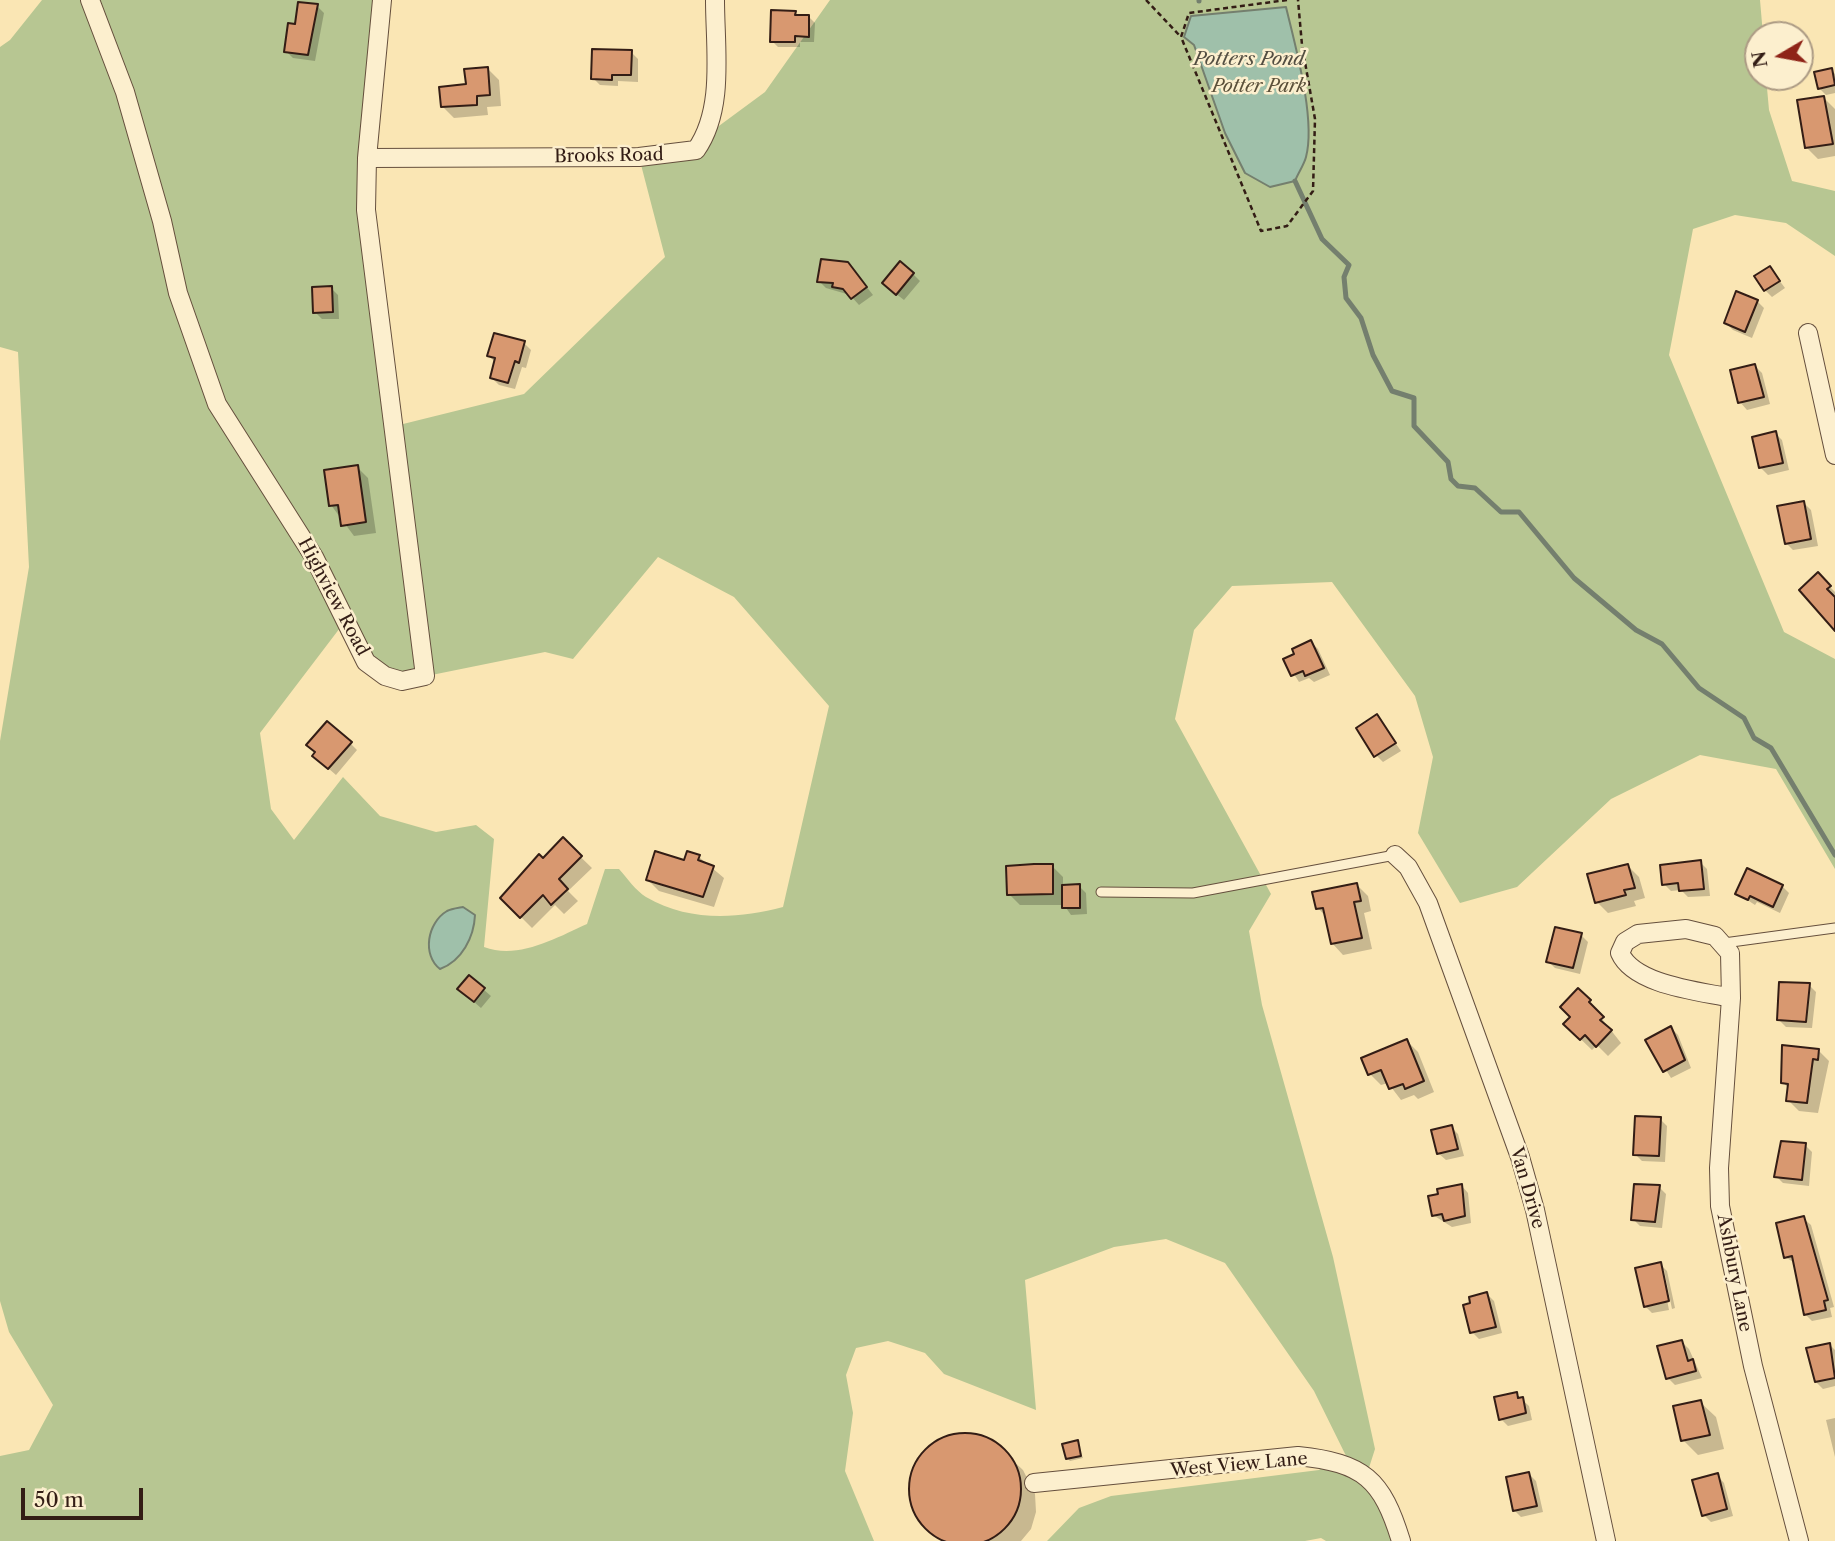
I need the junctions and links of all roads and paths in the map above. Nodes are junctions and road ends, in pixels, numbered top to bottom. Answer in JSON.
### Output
{"nodes":[{"id":1,"x":90,"y":0,"type":"edge"},
{"id":2,"x":382,"y":0,"type":"edge"},
{"id":3,"x":715,"y":0,"type":"edge"},
{"id":4,"x":1146,"y":0,"type":"edge"},
{"id":5,"x":1287,"y":0,"type":"edge"},
{"id":6,"x":1298,"y":0,"type":"edge"},
{"id":7,"x":1181,"y":37,"type":"junction"},
{"id":8,"x":367,"y":158,"type":"junction"},
{"id":9,"x":1808,"y":333,"type":"dead end"},
{"id":10,"x":1835,"y":455,"type":"edge"},
{"id":11,"x":1395,"y":855,"type":"joint"},
{"id":12,"x":1101,"y":892,"type":"dead end"},
{"id":13,"x":1835,"y":928,"type":"edge"},
{"id":14,"x":1724,"y":943,"type":"junction"},
{"id":15,"x":1731,"y":998,"type":"junction"},
{"id":16,"x":1034,"y":1483,"type":"dead end"},
{"id":17,"x":1401,"y":1541,"type":"edge"},
{"id":18,"x":1606,"y":1541,"type":"edge"},
{"id":19,"x":1799,"y":1541,"type":"edge"}],
"edges":[{"from":1,"to":8,"type":"street","name":"Highview Road"},
{"from":2,"to":8,"type":"street","name":"Highview Road"},
{"from":3,"to":8,"type":"street","name":"Brooks Road"},
{"from":4,"to":7,"type":"path"},
{"from":5,"to":7,"type":"path"},
{"from":6,"to":7,"type":"path"},
{"from":9,"to":10,"type":"street"},
{"from":11,"to":12,"type":"lane"},
{"from":11,"to":18,"type":"street","name":"Van Drive"},
{"from":13,"to":14,"type":"lane"},
{"from":14,"to":15,"type":"street","name":"Ashbury Lane"},
{"from":14,"to":15,"type":"street"},
{"from":15,"to":19,"type":"street","name":"Ashbury Lane"},
{"from":16,"to":17,"type":"street","name":"West View Lane"}]}
